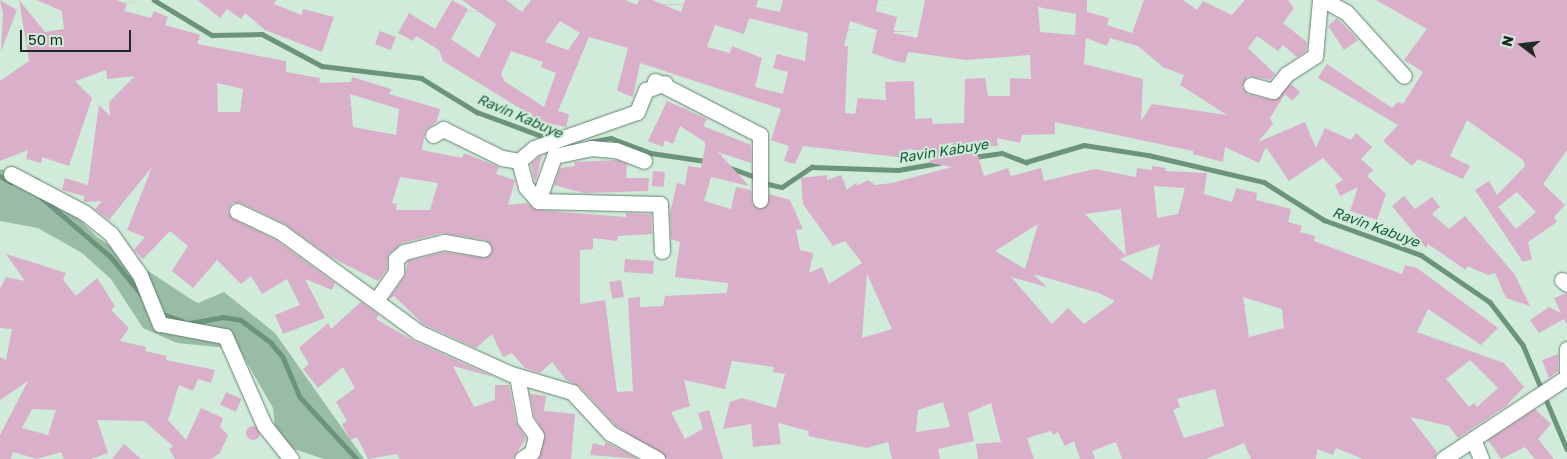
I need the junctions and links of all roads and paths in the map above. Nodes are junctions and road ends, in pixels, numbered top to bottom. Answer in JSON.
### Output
{"nodes":[{"id":1,"x":1322,"y":0,"type":"edge"},
{"id":2,"x":1404,"y":76,"type":"dead end"},
{"id":3,"x":647,"y":79,"type":"dead end"},
{"id":4,"x":665,"y":83,"type":"junction"},
{"id":5,"x":1251,"y":86,"type":"dead end"},
{"id":6,"x":433,"y":135,"type":"dead end"},
{"id":7,"x":519,"y":161,"type":"junction"},
{"id":8,"x":644,"y":161,"type":"dead end"},
{"id":9,"x":12,"y":174,"type":"dead end"},
{"id":10,"x":760,"y":200,"type":"dead end"},
{"id":11,"x":538,"y":201,"type":"junction"},
{"id":12,"x":238,"y":211,"type":"dead end"},
{"id":13,"x":483,"y":249,"type":"dead end"},
{"id":14,"x":662,"y":251,"type":"dead end"},
{"id":15,"x":377,"y":299,"type":"junction"},
{"id":16,"x":1567,"y":350,"type":"edge"},
{"id":17,"x":1567,"y":373,"type":"edge"},
{"id":18,"x":517,"y":376,"type":"junction"},
{"id":19,"x":1567,"y":377,"type":"edge"},
{"id":20,"x":1474,"y":439,"type":"junction"},
{"id":21,"x":291,"y":459,"type":"edge"},
{"id":22,"x":522,"y":459,"type":"edge"},
{"id":23,"x":657,"y":459,"type":"edge"},
{"id":24,"x":1443,"y":459,"type":"edge"},
{"id":25,"x":1481,"y":459,"type":"edge"}],
"edges":[{"from":1,"to":2,"type":"street"},
{"from":1,"to":5,"type":"street"},
{"from":3,"to":4,"type":"street"},
{"from":4,"to":7,"type":"street"},
{"from":4,"to":10,"type":"street"},
{"from":6,"to":7,"type":"street"},
{"from":7,"to":11,"type":"street"},
{"from":8,"to":11,"type":"street"},
{"from":9,"to":21,"type":"street"},
{"from":11,"to":14,"type":"street"},
{"from":12,"to":15,"type":"street"},
{"from":13,"to":15,"type":"street"},
{"from":15,"to":18,"type":"street"},
{"from":16,"to":17,"type":"street"},
{"from":18,"to":22,"type":"street"},
{"from":18,"to":23,"type":"street"},
{"from":19,"to":20,"type":"street"},
{"from":20,"to":24,"type":"street"},
{"from":20,"to":25,"type":"street"}]}
